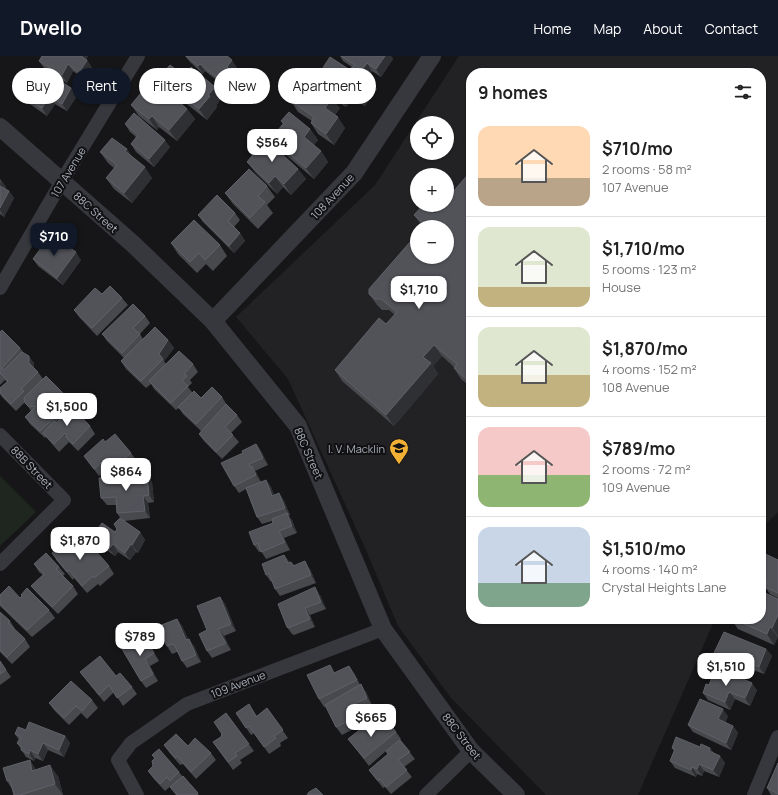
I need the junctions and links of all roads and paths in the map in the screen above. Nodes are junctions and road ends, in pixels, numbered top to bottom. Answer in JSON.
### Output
{"nodes":[{"id":1,"x":138,"y":56,"type":"edge"},
{"id":2,"x":432,"y":56,"type":"edge"},
{"id":3,"x":0,"y":127,"type":"edge"},
{"id":4,"x":62,"y":181,"type":"junction"},
{"id":5,"x":0,"y":288,"type":"edge"},
{"id":6,"x":213,"y":321,"type":"junction"},
{"id":7,"x":0,"y":435,"type":"edge"},
{"id":8,"x":0,"y":564,"type":"edge"},
{"id":9,"x":383,"y":629,"type":"junction"},
{"id":10,"x":778,"y":737,"type":"edge"},
{"id":11,"x":471,"y":751,"type":"junction"},
{"id":12,"x":137,"y":795,"type":"edge"},
{"id":13,"x":426,"y":795,"type":"edge"},
{"id":14,"x":516,"y":795,"type":"edge"},
{"id":15,"x":754,"y":795,"type":"edge"}],
"edges":[{"from":1,"to":4,"type":"street","name":"107 Avenue"},
{"from":2,"to":6,"type":"street","name":"108 Avenue"},
{"from":3,"to":4,"type":"street","name":"88C Street"},
{"from":4,"to":5,"type":"street","name":"107 Avenue"},
{"from":4,"to":6,"type":"street","name":"88C Street"},
{"from":6,"to":9,"type":"street","name":"88C Street"},
{"from":7,"to":8,"type":"street","name":"88B Street"},
{"from":9,"to":11,"type":"street","name":"88C Street"},
{"from":9,"to":12,"type":"street","name":"109 Avenue"},
{"from":10,"to":15,"type":"street"},
{"from":11,"to":13,"type":"street"},
{"from":11,"to":14,"type":"street","name":"88C Street"}]}
